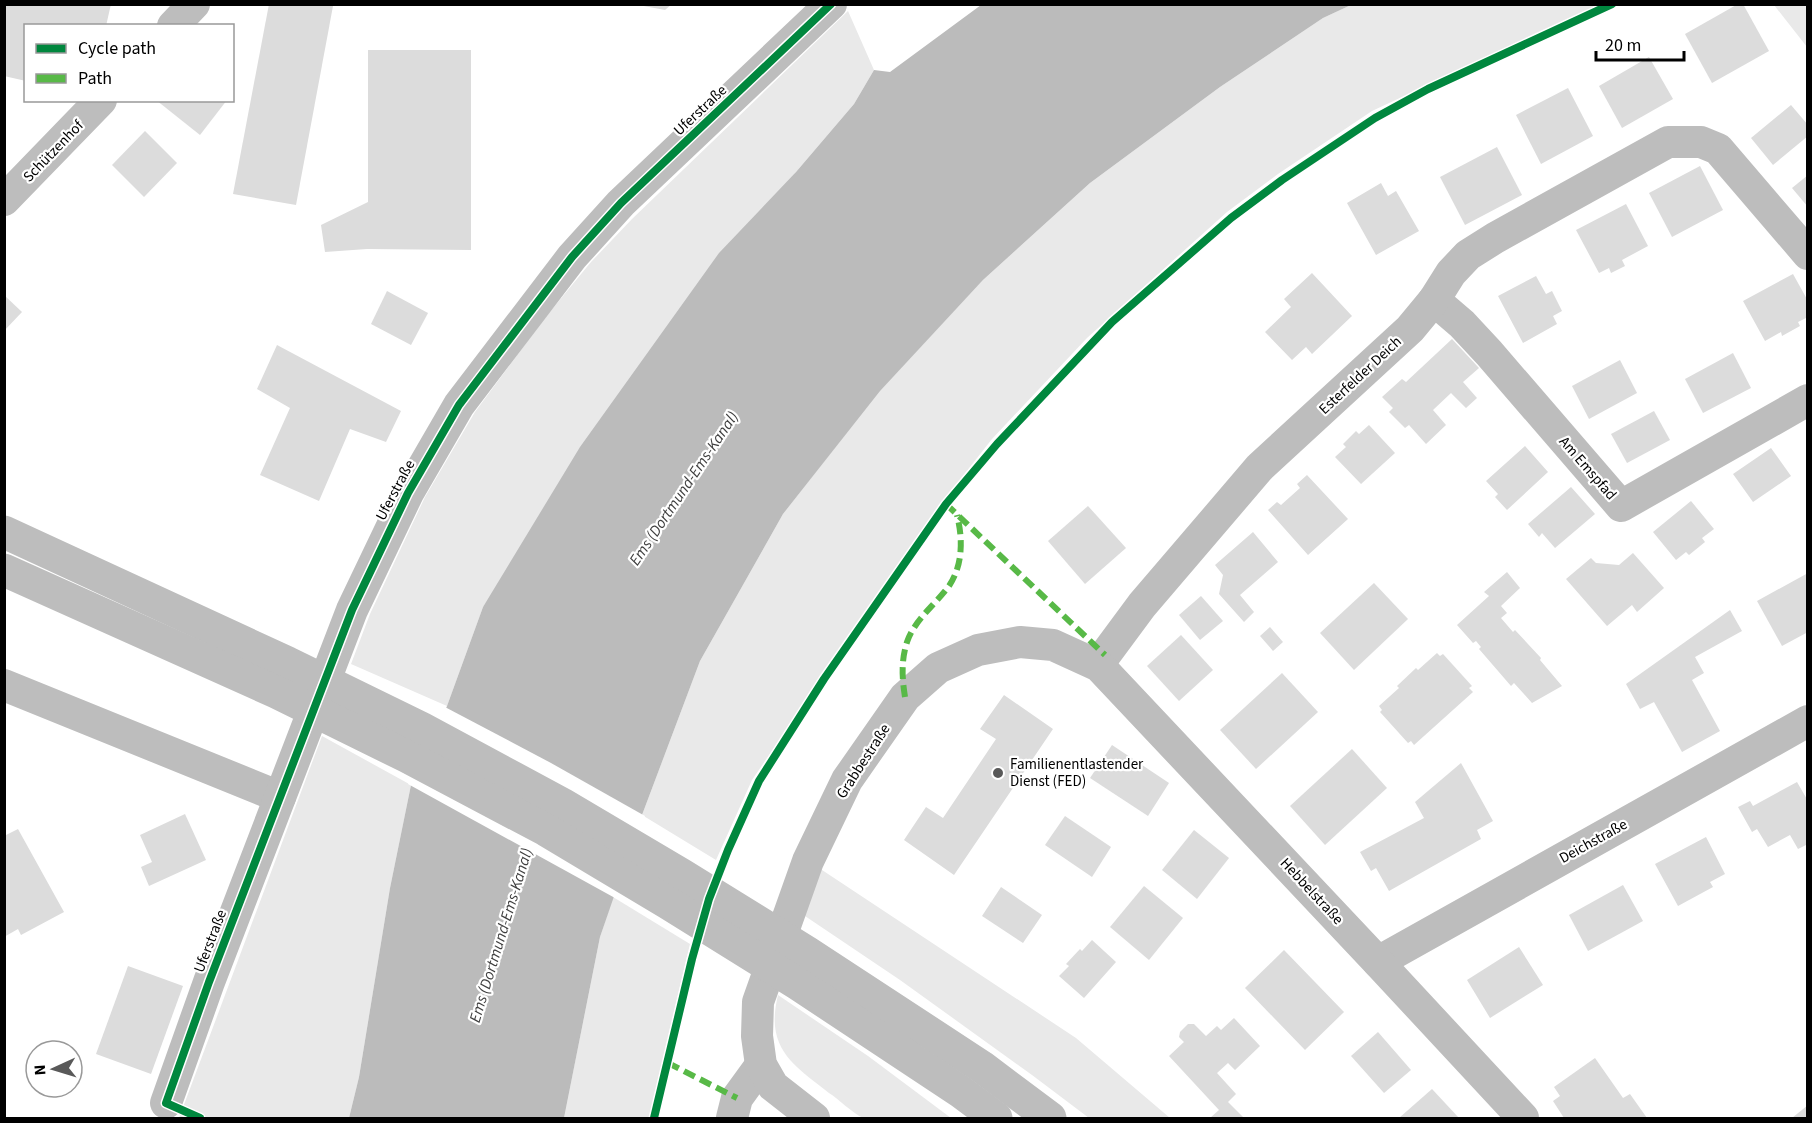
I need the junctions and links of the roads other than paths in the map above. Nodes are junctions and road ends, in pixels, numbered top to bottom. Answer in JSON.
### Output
{"nodes":[{"id":1,"x":194,"y":4,"type":"edge"},
{"id":2,"x":831,"y":4,"type":"edge"},
{"id":3,"x":175,"y":24,"type":"edge"},
{"id":4,"x":99,"y":102,"type":"edge"},
{"id":5,"x":4,"y":201,"type":"edge"},
{"id":6,"x":1808,"y":254,"type":"edge"},
{"id":7,"x":1434,"y":300,"type":"junction"},
{"id":8,"x":1808,"y":400,"type":"edge"},
{"id":9,"x":4,"y":532,"type":"edge"},
{"id":10,"x":4,"y":570,"type":"edge"},
{"id":11,"x":1099,"y":666,"type":"junction"},
{"id":12,"x":282,"y":677,"type":"junction"},
{"id":13,"x":4,"y":685,"type":"edge"},
{"id":14,"x":1808,"y":721,"type":"edge"},
{"id":15,"x":280,"y":797,"type":"junction"},
{"id":16,"x":1378,"y":962,"type":"junction"},
{"id":17,"x":761,"y":1065,"type":"junction"},
{"id":18,"x":166,"y":1103,"type":"dead end"},
{"id":19,"x":732,"y":1119,"type":"edge"},
{"id":20,"x":814,"y":1119,"type":"edge"},
{"id":21,"x":996,"y":1119,"type":"edge"},
{"id":22,"x":1050,"y":1119,"type":"edge"},
{"id":23,"x":1523,"y":1119,"type":"edge"}],
"edges":[{"from":1,"to":3,"type":"street"},
{"from":2,"to":15,"type":"street","name":"Uferstraße"},
{"from":4,"to":5,"type":"street","name":"Schützenhof"},
{"from":6,"to":7,"type":"street","name":"Esterfelder Deich"},
{"from":7,"to":8,"type":"street","name":"Am Emspfad"},
{"from":7,"to":11,"type":"street","name":"Esterfelder Deich"},
{"from":9,"to":12,"type":"highway"},
{"from":10,"to":12,"type":"highway"},
{"from":11,"to":16,"type":"street","name":"Hebbelstraße"},
{"from":11,"to":17,"type":"street","name":"Grabbestraße"},
{"from":12,"to":21,"type":"highway"},
{"from":12,"to":22,"type":"highway"},
{"from":13,"to":15,"type":"street"},
{"from":14,"to":16,"type":"street","name":"Deichstraße"},
{"from":15,"to":18,"type":"street","name":"Uferstraße"},
{"from":16,"to":23,"type":"street","name":"Hebbelstraße"},
{"from":17,"to":19,"type":"street"},
{"from":17,"to":20,"type":"street","name":"Grabbestraße"}]}
